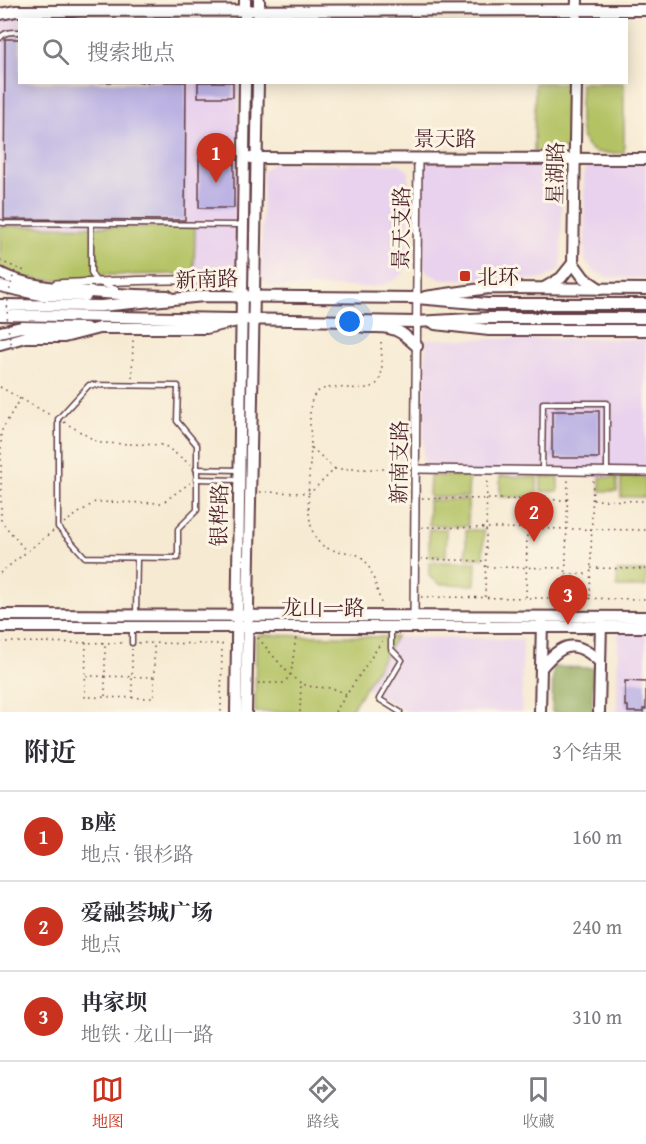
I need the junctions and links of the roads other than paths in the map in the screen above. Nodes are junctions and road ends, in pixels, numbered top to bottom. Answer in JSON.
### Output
{"nodes":[{"id":1,"x":0,"y":6,"type":"edge"},
{"id":2,"x":245,"y":10,"type":"edge"},
{"id":3,"x":259,"y":10,"type":"edge"},
{"id":4,"x":577,"y":10,"type":"edge"},
{"id":5,"x":646,"y":10,"type":"edge"},
{"id":6,"x":16,"y":11,"type":"junction"},
{"id":7,"x":0,"y":14,"type":"edge"},
{"id":8,"x":131,"y":15,"type":"edge"},
{"id":9,"x":18,"y":32,"type":"edge"},
{"id":10,"x":0,"y":38,"type":"edge"},
{"id":11,"x":245,"y":84,"type":"edge"},
{"id":12,"x":258,"y":84,"type":"edge"},
{"id":13,"x":576,"y":84,"type":"edge"},
{"id":14,"x":244,"y":158,"type":"junction"},
{"id":15,"x":257,"y":158,"type":"junction"},
{"id":16,"x":418,"y":158,"type":"junction"},
{"id":17,"x":574,"y":159,"type":"junction"},
{"id":18,"x":646,"y":159,"type":"edge"},
{"id":19,"x":0,"y":222,"type":"edge"},
{"id":20,"x":90,"y":224,"type":"junction"},
{"id":21,"x":243,"y":225,"type":"junction"},
{"id":22,"x":573,"y":263,"type":"junction"},
{"id":23,"x":0,"y":273,"type":"edge"},
{"id":24,"x":97,"y":282,"type":"junction"},
{"id":25,"x":40,"y":285,"type":"junction"},
{"id":26,"x":0,"y":286,"type":"edge"},
{"id":27,"x":544,"y":288,"type":"junction"},
{"id":28,"x":600,"y":289,"type":"junction"},
{"id":29,"x":646,"y":289,"type":"edge"},
{"id":30,"x":242,"y":293,"type":"junction"},
{"id":31,"x":131,"y":295,"type":"junction"},
{"id":32,"x":204,"y":296,"type":"junction"},
{"id":33,"x":254,"y":297,"type":"junction"},
{"id":34,"x":416,"y":298,"type":"junction"},
{"id":35,"x":641,"y":304,"type":"edge"},
{"id":36,"x":0,"y":305,"type":"edge"},
{"id":37,"x":0,"y":315,"type":"edge"},
{"id":38,"x":242,"y":319,"type":"junction"},
{"id":39,"x":640,"y":319,"type":"edge"},
{"id":40,"x":254,"y":320,"type":"junction"},
{"id":41,"x":348,"y":321,"type":"junction"},
{"id":42,"x":416,"y":322,"type":"junction"},
{"id":43,"x":99,"y":328,"type":"junction"},
{"id":44,"x":646,"y":330,"type":"edge"},
{"id":45,"x":0,"y":332,"type":"edge"},
{"id":46,"x":0,"y":344,"type":"edge"},
{"id":47,"x":417,"y":346,"type":"junction"},
{"id":48,"x":196,"y":469,"type":"junction"},
{"id":49,"x":416,"y":469,"type":"junction"},
{"id":50,"x":542,"y":471,"type":"junction"},
{"id":51,"x":607,"y":471,"type":"junction"},
{"id":52,"x":646,"y":472,"type":"edge"},
{"id":53,"x":245,"y":475,"type":"junction"},
{"id":54,"x":196,"y":479,"type":"junction"},
{"id":55,"x":137,"y":558,"type":"junction"},
{"id":56,"x":0,"y":615,"type":"edge"},
{"id":57,"x":646,"y":617,"type":"edge"},
{"id":58,"x":134,"y":621,"type":"junction"},
{"id":59,"x":242,"y":621,"type":"junction"},
{"id":60,"x":413,"y":622,"type":"junction"},
{"id":61,"x":542,"y":622,"type":"junction"},
{"id":62,"x":601,"y":622,"type":"junction"},
{"id":63,"x":0,"y":627,"type":"edge"},
{"id":64,"x":646,"y":627,"type":"edge"},
{"id":65,"x":389,"y":628,"type":"junction"},
{"id":66,"x":132,"y":643,"type":"road end"},
{"id":67,"x":600,"y":662,"type":"junction"},
{"id":68,"x":541,"y":668,"type":"junction"},
{"id":69,"x":236,"y":712,"type":"edge"},
{"id":70,"x":246,"y":712,"type":"edge"},
{"id":71,"x":400,"y":712,"type":"edge"},
{"id":72,"x":540,"y":712,"type":"edge"},
{"id":73,"x":599,"y":712,"type":"edge"}],
"edges":[{"from":1,"to":6,"type":"main road"},
{"from":2,"to":3,"type":"main road"},
{"from":2,"to":8,"type":"main road"},
{"from":3,"to":4,"type":"main road"},
{"from":4,"to":5,"type":"main road"},
{"from":6,"to":7,"type":"main road"},
{"from":6,"to":8,"type":"main road"},
{"from":9,"to":10,"type":"lane"},
{"from":11,"to":14,"type":"main road","name":"银桦路"},
{"from":12,"to":15,"type":"main road","name":"银桦路"},
{"from":13,"to":17,"type":"main road","name":"星湖路"},
{"from":14,"to":15,"type":"main road","name":"景天路"},
{"from":14,"to":21,"type":"main road","name":"银桦路"},
{"from":15,"to":16,"type":"main road","name":"景天路"},
{"from":15,"to":33,"type":"main road","name":"银桦路"},
{"from":16,"to":17,"type":"main road","name":"景天路"},
{"from":16,"to":34,"type":"street","name":"景天支路"},
{"from":17,"to":18,"type":"main road","name":"景天路"},
{"from":17,"to":22,"type":"main road","name":"星湖路"},
{"from":19,"to":20,"type":"lane"},
{"from":20,"to":21,"type":"lane"},
{"from":20,"to":24,"type":"lane"},
{"from":21,"to":30,"type":"main road","name":"银桦路"},
{"from":22,"to":27,"type":"main road"},
{"from":22,"to":28,"type":"main road"},
{"from":23,"to":25,"type":"main road"},
{"from":24,"to":25,"type":"street"},
{"from":24,"to":30,"type":"street"},
{"from":24,"to":31,"type":"lane"},
{"from":25,"to":31,"type":"main road"},
{"from":26,"to":31,"type":"main road"},
{"from":27,"to":28,"type":"main road","name":"新南路"},
{"from":27,"to":34,"type":"main road","name":"新南路"},
{"from":28,"to":29,"type":"main road","name":"新南路"},
{"from":30,"to":32,"type":"main road","name":"新南路"},
{"from":30,"to":33,"type":"main road","name":"新南路"},
{"from":30,"to":38,"type":"main road","name":"银桦路"},
{"from":31,"to":32,"type":"main road"},
{"from":32,"to":36,"type":"main road","name":"新南路"},
{"from":33,"to":34,"type":"main road","name":"新南路"},
{"from":33,"to":40,"type":"main road","name":"银桦路"},
{"from":34,"to":35,"type":"main road","name":"新南路"},
{"from":34,"to":42,"type":"street","name":"新南支路"},
{"from":37,"to":38,"type":"main road","name":"新南路"},
{"from":38,"to":40,"type":"main road","name":"新南路"},
{"from":38,"to":43,"type":"main road"},
{"from":38,"to":53,"type":"main road","name":"银桦路"},
{"from":39,"to":42,"type":"main road","name":"新南路"},
{"from":40,"to":41,"type":"main road","name":"新南路"},
{"from":40,"to":53,"type":"main road","name":"银桦路"},
{"from":41,"to":42,"type":"main road","name":"新南路"},
{"from":41,"to":47,"type":"main road"},
{"from":42,"to":44,"type":"main road","name":"新南路"},
{"from":42,"to":47,"type":"street","name":"新南支路"},
{"from":43,"to":45,"type":"main road"},
{"from":43,"to":46,"type":"main road"},
{"from":47,"to":49,"type":"street","name":"新南支路"},
{"from":48,"to":53,"type":"lane"},
{"from":48,"to":54,"type":"lane"},
{"from":48,"to":55,"type":"lane"},
{"from":49,"to":50,"type":"street"},
{"from":49,"to":60,"type":"street","name":"新南支路"},
{"from":50,"to":51,"type":"street"},
{"from":50,"to":51,"type":"lane"},
{"from":51,"to":52,"type":"street"},
{"from":53,"to":54,"type":"lane"},
{"from":53,"to":59,"type":"main road","name":"银桦路"},
{"from":53,"to":59,"type":"main road","name":"银桦路"},
{"from":54,"to":55,"type":"lane"},
{"from":55,"to":58,"type":"lane"},
{"from":56,"to":58,"type":"main road","name":"龙山一路"},
{"from":57,"to":62,"type":"main road","name":"龙山一路"},
{"from":58,"to":59,"type":"main road","name":"龙山一路"},
{"from":58,"to":63,"type":"main road","name":"龙山一路"},
{"from":58,"to":66,"type":"lane"},
{"from":59,"to":65,"type":"main road","name":"龙山一路"},
{"from":59,"to":69,"type":"main road","name":"银桦路"},
{"from":59,"to":70,"type":"main road","name":"银桦路"},
{"from":60,"to":61,"type":"main road","name":"龙山一路"},
{"from":60,"to":65,"type":"main road","name":"龙山一路"},
{"from":61,"to":62,"type":"main road","name":"龙山一路"},
{"from":61,"to":68,"type":"main road"},
{"from":62,"to":64,"type":"main road","name":"龙山一路"},
{"from":62,"to":67,"type":"main road"},
{"from":65,"to":71,"type":"lane"},
{"from":67,"to":68,"type":"main road"},
{"from":67,"to":73,"type":"main road"},
{"from":68,"to":72,"type":"main road"}]}
